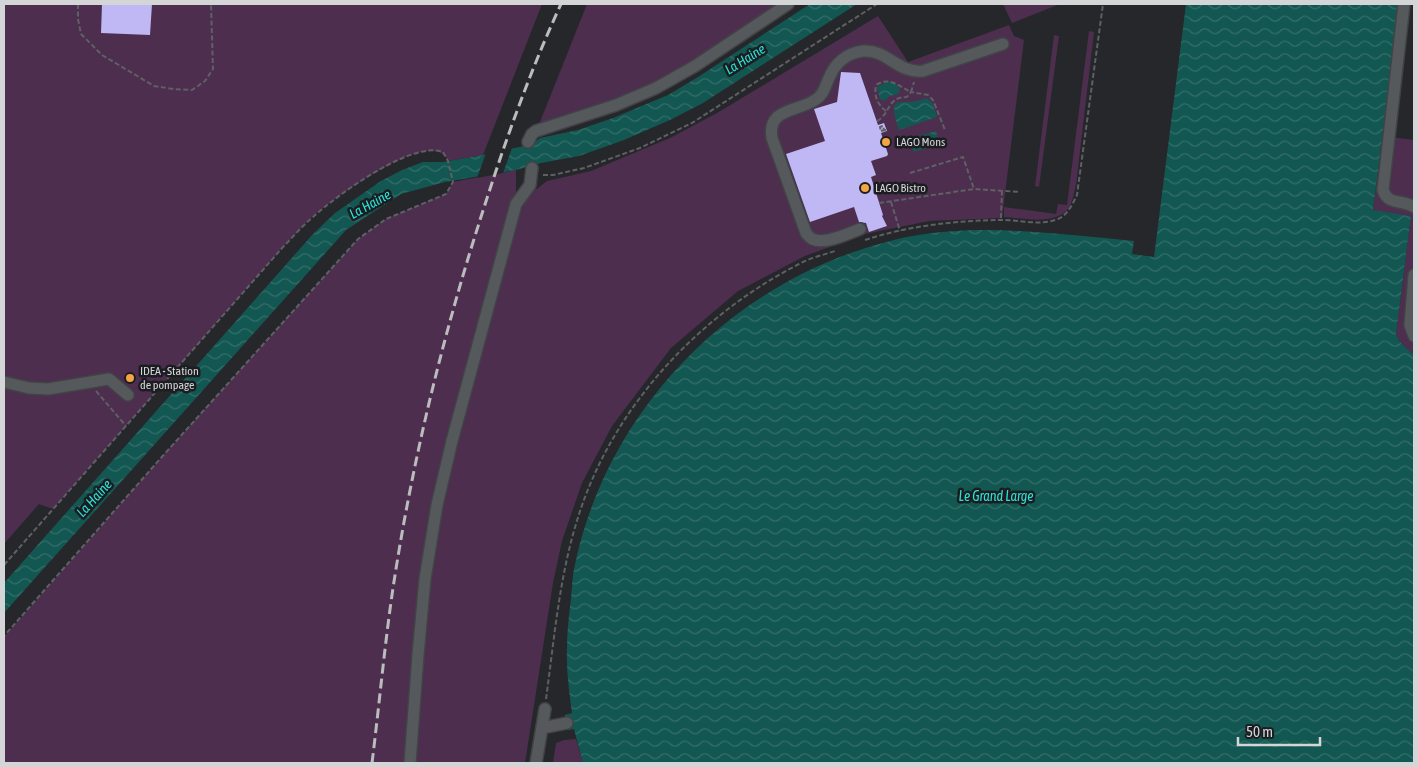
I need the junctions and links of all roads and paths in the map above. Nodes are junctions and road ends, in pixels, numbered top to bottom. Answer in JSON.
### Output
{"nodes":[{"id":1,"x":78,"y":4,"type":"edge"},
{"id":2,"x":211,"y":4,"type":"edge"},
{"id":3,"x":788,"y":4,"type":"edge"},
{"id":4,"x":877,"y":4,"type":"edge"},
{"id":5,"x":1103,"y":4,"type":"edge"},
{"id":6,"x":1404,"y":4,"type":"edge"},
{"id":7,"x":1002,"y":44,"type":"dead end"},
{"id":8,"x":911,"y":92,"type":"junction"},
{"id":9,"x":886,"y":111,"type":"junction"},
{"id":10,"x":877,"y":121,"type":"dead end"},
{"id":11,"x":883,"y":126,"type":"dead end"},
{"id":12,"x":945,"y":130,"type":"dead end"},
{"id":13,"x":883,"y":131,"type":"dead end"},
{"id":14,"x":528,"y":142,"type":"dead end"},
{"id":15,"x":532,"y":168,"type":"joint"},
{"id":16,"x":910,"y":173,"type":"dead end"},
{"id":17,"x":974,"y":189,"type":"junction"},
{"id":18,"x":1002,"y":191,"type":"junction"},
{"id":19,"x":1020,"y":192,"type":"dead end"},
{"id":20,"x":891,"y":202,"type":"junction"},
{"id":21,"x":879,"y":203,"type":"dead end"},
{"id":22,"x":1414,"y":207,"type":"edge"},
{"id":23,"x":1000,"y":220,"type":"junction"},
{"id":24,"x":860,"y":229,"type":"dead end"},
{"id":25,"x":900,"y":231,"type":"junction"},
{"id":26,"x":859,"y":242,"type":"dead end"},
{"id":27,"x":843,"y":248,"type":"dead end"},
{"id":28,"x":1414,"y":275,"type":"edge"},
{"id":29,"x":1414,"y":336,"type":"edge"},
{"id":30,"x":4,"y":382,"type":"edge"},
{"id":31,"x":90,"y":383,"type":"junction"},
{"id":32,"x":128,"y":395,"type":"dead end"},
{"id":33,"x":126,"y":426,"type":"junction"},
{"id":34,"x":4,"y":566,"type":"edge"},
{"id":35,"x":4,"y":636,"type":"edge"},
{"id":36,"x":545,"y":709,"type":"joint"},
{"id":37,"x":567,"y":723,"type":"dead end"},
{"id":38,"x":542,"y":728,"type":"junction"},
{"id":39,"x":410,"y":763,"type":"edge"},
{"id":40,"x":536,"y":763,"type":"edge"}],
"edges":[{"from":1,"to":2,"type":"path"},
{"from":3,"to":14,"type":"street"},
{"from":4,"to":15,"type":"path"},
{"from":5,"to":23,"type":"path"},
{"from":6,"to":22,"type":"street"},
{"from":7,"to":24,"type":"street"},
{"from":8,"to":9,"type":"path"},
{"from":8,"to":9,"type":"path"},
{"from":8,"to":12,"type":"path"},
{"from":9,"to":10,"type":"path"},
{"from":11,"to":13,"type":"path"},
{"from":15,"to":39,"type":"street"},
{"from":16,"to":17,"type":"path"},
{"from":17,"to":18,"type":"path"},
{"from":17,"to":20,"type":"path"},
{"from":18,"to":19,"type":"path"},
{"from":18,"to":23,"type":"path"},
{"from":20,"to":21,"type":"path"},
{"from":20,"to":25,"type":"path"},
{"from":23,"to":25,"type":"path"},
{"from":25,"to":26,"type":"path"},
{"from":27,"to":36,"type":"path"},
{"from":28,"to":29,"type":"street"},
{"from":30,"to":31,"type":"street"},
{"from":31,"to":32,"type":"street"},
{"from":31,"to":33,"type":"path"},
{"from":33,"to":34,"type":"path"},
{"from":33,"to":35,"type":"path"},
{"from":36,"to":38,"type":"street"},
{"from":37,"to":38,"type":"street"},
{"from":38,"to":40,"type":"street"}]}
